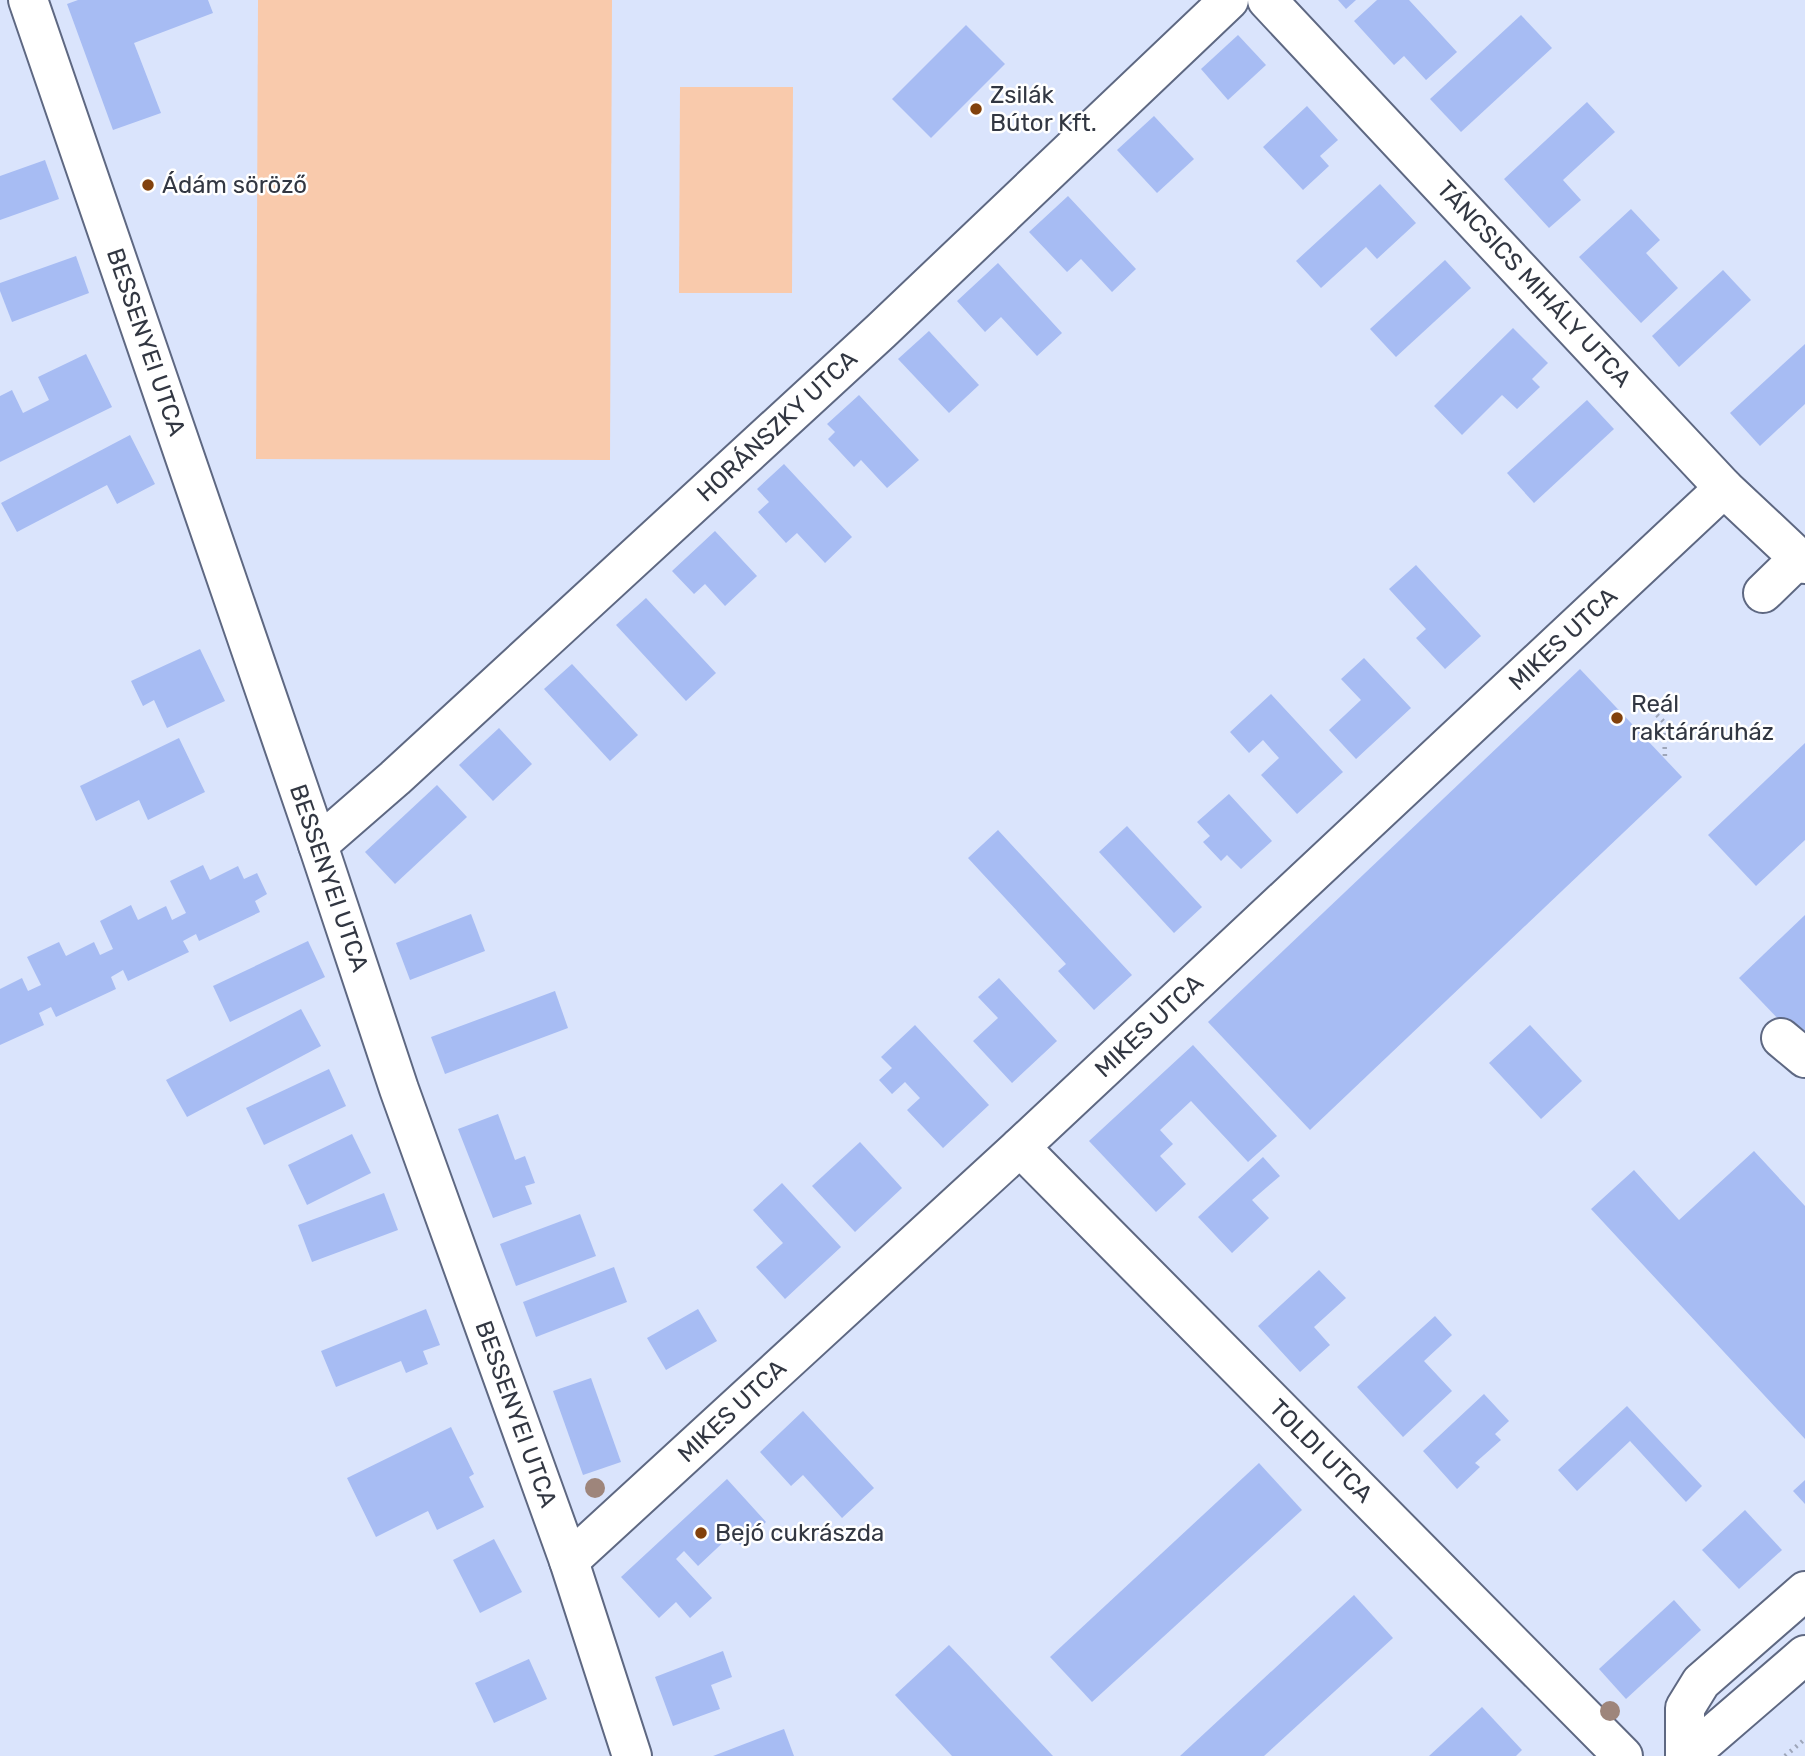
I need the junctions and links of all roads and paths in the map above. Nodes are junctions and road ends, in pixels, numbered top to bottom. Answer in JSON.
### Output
{"nodes":[{"id":1,"x":28,"y":0,"type":"edge"},
{"id":2,"x":1229,"y":0,"type":"edge"},
{"id":3,"x":1267,"y":0,"type":"edge"},
{"id":4,"x":1724,"y":488,"type":"junction"},
{"id":5,"x":1802,"y":561,"type":"edge"},
{"id":6,"x":1763,"y":593,"type":"dead end"},
{"id":7,"x":1647,"y":705,"type":"dead end"},
{"id":8,"x":1665,"y":759,"type":"dead end"},
{"id":9,"x":318,"y":845,"type":"junction"},
{"id":10,"x":1020,"y":1147,"type":"junction"},
{"id":11,"x":569,"y":1561,"type":"junction"},
{"id":12,"x":1805,"y":1591,"type":"edge"},
{"id":13,"x":1805,"y":1655,"type":"edge"},
{"id":14,"x":1805,"y":1739,"type":"edge"},
{"id":15,"x":632,"y":1756,"type":"edge"},
{"id":16,"x":1623,"y":1756,"type":"edge"},
{"id":17,"x":1686,"y":1756,"type":"edge"},
{"id":18,"x":1785,"y":1756,"type":"edge"}],
"edges":[{"from":1,"to":9,"type":"street","name":"BESSENYEI UTCA"},
{"from":2,"to":9,"type":"street","name":"HORÁNSZKY UTCA"},
{"from":3,"to":4,"type":"street","name":"TÁNCSICS MIHÁLY UTCA"},
{"from":4,"to":5,"type":"street","name":"TÁNCSICS MIHÁLY UTCA"},
{"from":4,"to":10,"type":"street","name":"MIKES UTCA"},
{"from":5,"to":6,"type":"street"},
{"from":7,"to":8,"type":"path"},
{"from":9,"to":11,"type":"street","name":"BESSENYEI UTCA"},
{"from":10,"to":11,"type":"street","name":"MIKES UTCA"},
{"from":10,"to":16,"type":"street","name":"TOLDI UTCA"},
{"from":11,"to":15,"type":"street","name":"BESSENYEI UTCA"},
{"from":12,"to":17,"type":"street"},
{"from":13,"to":17,"type":"street"},
{"from":14,"to":18,"type":"path"}]}
